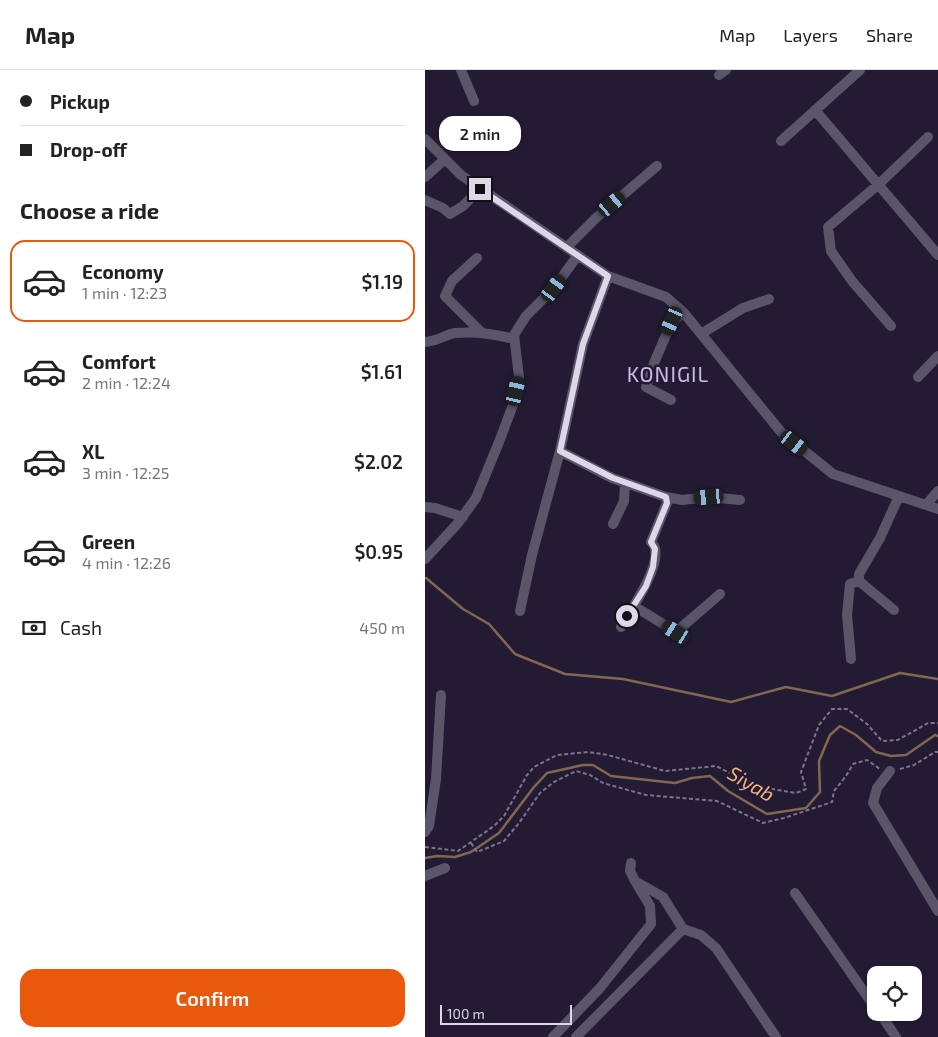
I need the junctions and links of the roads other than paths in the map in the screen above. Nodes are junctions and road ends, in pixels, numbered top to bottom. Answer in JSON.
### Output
{"nodes":[{"id":1,"x":461,"y":70,"type":"edge"},
{"id":2,"x":860,"y":70,"type":"edge"},
{"id":3,"x":474,"y":101,"type":"dead end"},
{"id":4,"x":815,"y":110,"type":"junction"},
{"id":5,"x":928,"y":137,"type":"dead end"},
{"id":6,"x":425,"y":139,"type":"edge"},
{"id":7,"x":781,"y":141,"type":"dead end"},
{"id":8,"x":445,"y":159,"type":"junction"},
{"id":9,"x":657,"y":166,"type":"dead end"},
{"id":10,"x":425,"y":177,"type":"edge"},
{"id":11,"x":879,"y":184,"type":"junction"},
{"id":12,"x":480,"y":189,"type":"junction"},
{"id":13,"x":425,"y":200,"type":"edge"},
{"id":14,"x":567,"y":247,"type":"junction"},
{"id":15,"x":937,"y":250,"type":"edge"},
{"id":16,"x":578,"y":255,"type":"junction"},
{"id":17,"x":477,"y":258,"type":"dead end"},
{"id":18,"x":608,"y":276,"type":"junction"},
{"id":19,"x":769,"y":299,"type":"dead end"},
{"id":20,"x":684,"y":313,"type":"junction"},
{"id":21,"x":891,"y":326,"type":"dead end"},
{"id":22,"x":481,"y":332,"type":"junction"},
{"id":23,"x":701,"y":334,"type":"junction"},
{"id":24,"x":515,"y":339,"type":"junction"},
{"id":25,"x":425,"y":342,"type":"edge"},
{"id":26,"x":938,"y":356,"type":"edge"},
{"id":27,"x":918,"y":377,"type":"dead end"},
{"id":28,"x":671,"y":400,"type":"dead end"},
{"id":29,"x":560,"y":451,"type":"junction"},
{"id":30,"x":625,"y":483,"type":"junction"},
{"id":31,"x":938,"y":491,"type":"edge"},
{"id":32,"x":899,"y":496,"type":"junction"},
{"id":33,"x":666,"y":497,"type":"junction"},
{"id":34,"x":740,"y":500,"type":"dead end"},
{"id":35,"x":926,"y":505,"type":"junction"},
{"id":36,"x":425,"y":507,"type":"edge"},
{"id":37,"x":938,"y":510,"type":"edge"},
{"id":38,"x":463,"y":517,"type":"junction"},
{"id":39,"x":613,"y":524,"type":"dead end"},
{"id":40,"x":425,"y":560,"type":"edge"},
{"id":41,"x":859,"y":581,"type":"junction"},
{"id":42,"x":720,"y":594,"type":"dead end"},
{"id":43,"x":634,"y":606,"type":"junction"},
{"id":44,"x":894,"y":610,"type":"dead end"},
{"id":45,"x":520,"y":611,"type":"dead end"},
{"id":46,"x":621,"y":627,"type":"dead end"},
{"id":47,"x":851,"y":659,"type":"dead end"},
{"id":48,"x":441,"y":695,"type":"dead end"},
{"id":49,"x":890,"y":771,"type":"dead end"},
{"id":50,"x":429,"y":791,"type":"edge"},
{"id":51,"x":425,"y":832,"type":"edge"},
{"id":52,"x":631,"y":863,"type":"dead end"},
{"id":53,"x":445,"y":868,"type":"dead end"},
{"id":54,"x":425,"y":876,"type":"edge"},
{"id":55,"x":635,"y":881,"type":"junction"},
{"id":56,"x":795,"y":893,"type":"dead end"},
{"id":57,"x":938,"y":911,"type":"edge"},
{"id":58,"x":683,"y":930,"type":"junction"},
{"id":59,"x":867,"y":996,"type":"edge"},
{"id":60,"x":885,"y":1021,"type":"edge"},
{"id":61,"x":553,"y":1037,"type":"edge"},
{"id":62,"x":576,"y":1037,"type":"edge"},
{"id":63,"x":776,"y":1037,"type":"edge"},
{"id":64,"x":896,"y":1037,"type":"edge"}],
"edges":[{"from":1,"to":3,"type":"street"},
{"from":2,"to":4,"type":"street"},
{"from":4,"to":7,"type":"street"},
{"from":4,"to":11,"type":"street"},
{"from":5,"to":11,"type":"street"},
{"from":6,"to":8,"type":"street"},
{"from":8,"to":10,"type":"street"},
{"from":8,"to":12,"type":"street"},
{"from":9,"to":14,"type":"street"},
{"from":11,"to":15,"type":"street"},
{"from":11,"to":21,"type":"street"},
{"from":12,"to":13,"type":"street"},
{"from":12,"to":14,"type":"street"},
{"from":14,"to":16,"type":"street"},
{"from":16,"to":18,"type":"street"},
{"from":16,"to":24,"type":"street"},
{"from":17,"to":22,"type":"street"},
{"from":18,"to":20,"type":"street"},
{"from":18,"to":29,"type":"street"},
{"from":19,"to":23,"type":"street"},
{"from":20,"to":23,"type":"street"},
{"from":20,"to":28,"type":"street"},
{"from":22,"to":24,"type":"street"},
{"from":22,"to":25,"type":"street"},
{"from":23,"to":32,"type":"street"},
{"from":24,"to":38,"type":"street"},
{"from":26,"to":27,"type":"street"},
{"from":29,"to":30,"type":"street"},
{"from":29,"to":45,"type":"street"},
{"from":30,"to":33,"type":"street"},
{"from":30,"to":39,"type":"street"},
{"from":31,"to":35,"type":"street"},
{"from":32,"to":35,"type":"street"},
{"from":32,"to":41,"type":"street"},
{"from":33,"to":34,"type":"street"},
{"from":33,"to":43,"type":"street"},
{"from":35,"to":37,"type":"street"},
{"from":36,"to":38,"type":"street"},
{"from":38,"to":40,"type":"street"},
{"from":41,"to":44,"type":"street"},
{"from":41,"to":47,"type":"street"},
{"from":42,"to":43,"type":"street"},
{"from":43,"to":46,"type":"street"},
{"from":48,"to":50,"type":"street"},
{"from":49,"to":57,"type":"street"},
{"from":50,"to":51,"type":"street"},
{"from":52,"to":55,"type":"street"},
{"from":53,"to":54,"type":"street"},
{"from":55,"to":58,"type":"street"},
{"from":55,"to":61,"type":"street"},
{"from":56,"to":59,"type":"street"},
{"from":58,"to":62,"type":"street"},
{"from":58,"to":63,"type":"street"},
{"from":60,"to":64,"type":"street"}]}
